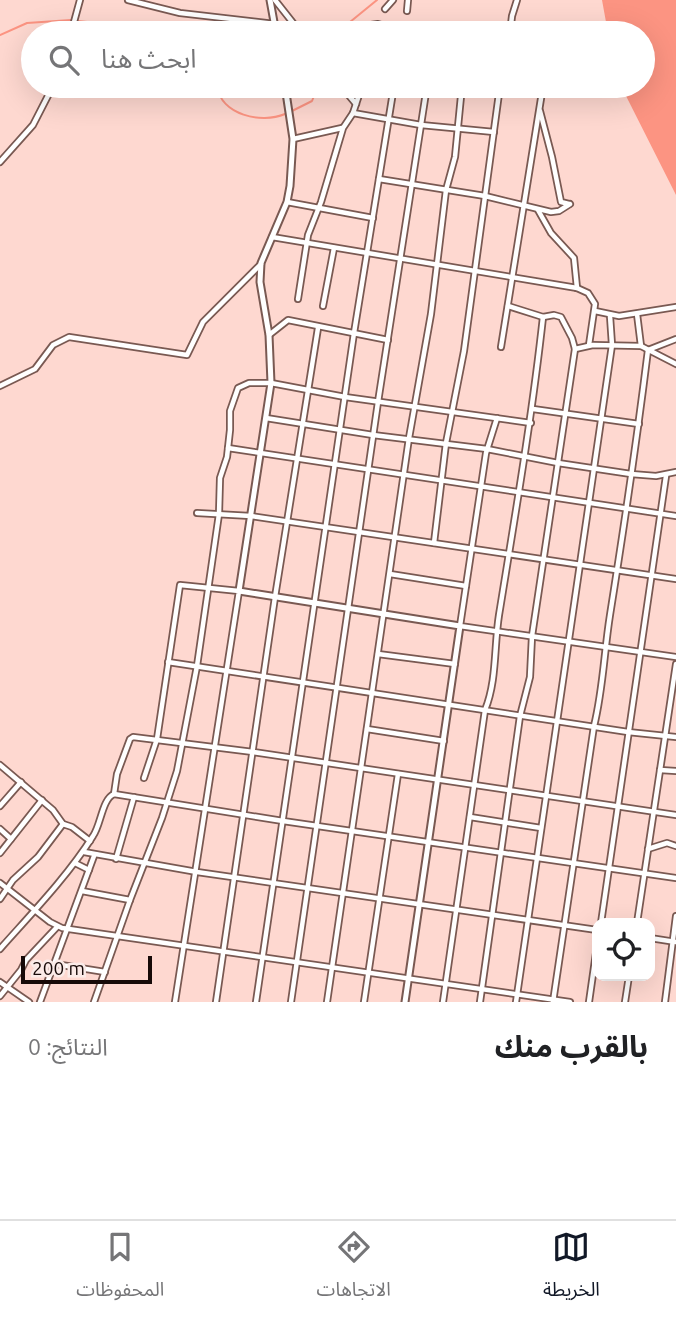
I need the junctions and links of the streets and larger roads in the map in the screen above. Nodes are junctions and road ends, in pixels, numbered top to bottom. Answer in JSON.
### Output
{"nodes":[{"id":1,"x":80,"y":0,"type":"edge"},
{"id":2,"x":128,"y":0,"type":"edge"},
{"id":3,"x":273,"y":0,"type":"edge"},
{"id":4,"x":393,"y":0,"type":"edge"},
{"id":5,"x":408,"y":0,"type":"edge"},
{"id":6,"x":517,"y":0,"type":"edge"},
{"id":7,"x":385,"y":9,"type":"dead end"},
{"id":8,"x":407,"y":11,"type":"dead end"},
{"id":9,"x":74,"y":21,"type":"edge"},
{"id":10,"x":249,"y":21,"type":"edge"},
{"id":11,"x":275,"y":21,"type":"edge"},
{"id":12,"x":291,"y":21,"type":"edge"},
{"id":13,"x":511,"y":21,"type":"edge"},
{"id":14,"x":47,"y":98,"type":"edge"},
{"id":15,"x":287,"y":98,"type":"edge"},
{"id":16,"x":351,"y":98,"type":"edge"},
{"id":17,"x":358,"y":98,"type":"edge"},
{"id":18,"x":392,"y":98,"type":"edge"},
{"id":19,"x":425,"y":98,"type":"edge"},
{"id":20,"x":461,"y":98,"type":"edge"},
{"id":21,"x":498,"y":98,"type":"edge"},
{"id":22,"x":541,"y":98,"type":"edge"},
{"id":23,"x":356,"y":104,"type":"junction"},
{"id":24,"x":539,"y":109,"type":"junction"},
{"id":25,"x":353,"y":113,"type":"junction"},
{"id":26,"x":388,"y":119,"type":"junction"},
{"id":27,"x":421,"y":125,"type":"junction"},
{"id":28,"x":343,"y":128,"type":"junction"},
{"id":29,"x":458,"y":128,"type":"junction"},
{"id":30,"x":494,"y":132,"type":"junction"},
{"id":31,"x":293,"y":139,"type":"junction"},
{"id":32,"x":0,"y":162,"type":"edge"},
{"id":33,"x":379,"y":179,"type":"junction"},
{"id":34,"x":411,"y":185,"type":"junction"},
{"id":35,"x":446,"y":190,"type":"junction"},
{"id":36,"x":485,"y":196,"type":"junction"},
{"id":37,"x":287,"y":202,"type":"junction"},
{"id":38,"x":523,"y":205,"type":"junction"},
{"id":39,"x":319,"y":208,"type":"junction"},
{"id":40,"x":538,"y":210,"type":"junction"},
{"id":41,"x":373,"y":218,"type":"junction"},
{"id":42,"x":272,"y":237,"type":"junction"},
{"id":43,"x":306,"y":243,"type":"junction"},
{"id":44,"x":334,"y":248,"type":"junction"},
{"id":45,"x":367,"y":252,"type":"junction"},
{"id":46,"x":401,"y":258,"type":"junction"},
{"id":47,"x":261,"y":263,"type":"junction"},
{"id":48,"x":438,"y":264,"type":"junction"},
{"id":49,"x":475,"y":270,"type":"junction"},
{"id":50,"x":512,"y":276,"type":"junction"},
{"id":51,"x":577,"y":288,"type":"junction"},
{"id":52,"x":298,"y":299,"type":"dead end"},
{"id":53,"x":323,"y":306,"type":"dead end"},
{"id":54,"x":508,"y":306,"type":"junction"},
{"id":55,"x":676,"y":307,"type":"edge"},
{"id":56,"x":595,"y":311,"type":"junction"},
{"id":57,"x":636,"y":314,"type":"junction"},
{"id":58,"x":610,"y":316,"type":"junction"},
{"id":59,"x":543,"y":317,"type":"junction"},
{"id":60,"x":318,"y":328,"type":"junction"},
{"id":61,"x":354,"y":333,"type":"junction"},
{"id":62,"x":269,"y":335,"type":"junction"},
{"id":63,"x":676,"y":339,"type":"edge"},
{"id":64,"x":388,"y":340,"type":"junction"},
{"id":65,"x":589,"y":345,"type":"junction"},
{"id":66,"x":612,"y":345,"type":"junction"},
{"id":67,"x":501,"y":346,"type":"dead end"},
{"id":68,"x":641,"y":346,"type":"junction"},
{"id":69,"x":575,"y":349,"type":"junction"},
{"id":70,"x":648,"y":349,"type":"junction"},
{"id":71,"x":676,"y":364,"type":"edge"},
{"id":72,"x":271,"y":383,"type":"junction"},
{"id":73,"x":0,"y":386,"type":"edge"},
{"id":74,"x":306,"y":390,"type":"junction"},
{"id":75,"x":345,"y":397,"type":"junction"},
{"id":76,"x":378,"y":402,"type":"junction"},
{"id":77,"x":415,"y":406,"type":"junction"},
{"id":78,"x":533,"y":409,"type":"junction"},
{"id":79,"x":452,"y":412,"type":"junction"},
{"id":80,"x":565,"y":414,"type":"junction"},
{"id":81,"x":266,"y":418,"type":"junction"},
{"id":82,"x":497,"y":418,"type":"junction"},
{"id":83,"x":602,"y":418,"type":"junction"},
{"id":84,"x":302,"y":423,"type":"junction"},
{"id":85,"x":531,"y":423,"type":"junction"},
{"id":86,"x":639,"y":424,"type":"junction"},
{"id":87,"x":340,"y":429,"type":"junction"},
{"id":88,"x":373,"y":435,"type":"junction"},
{"id":89,"x":409,"y":438,"type":"junction"},
{"id":90,"x":446,"y":443,"type":"junction"},
{"id":91,"x":228,"y":448,"type":"junction"},
{"id":92,"x":487,"y":449,"type":"junction"},
{"id":93,"x":261,"y":453,"type":"junction"},
{"id":94,"x":525,"y":457,"type":"junction"},
{"id":95,"x":298,"y":459,"type":"junction"},
{"id":96,"x":558,"y":463,"type":"junction"},
{"id":97,"x":335,"y":465,"type":"junction"},
{"id":98,"x":593,"y":468,"type":"junction"},
{"id":99,"x":368,"y":471,"type":"junction"},
{"id":100,"x":676,"y":472,"type":"edge"},
{"id":101,"x":631,"y":474,"type":"junction"},
{"id":102,"x":405,"y":475,"type":"junction"},
{"id":103,"x":666,"y":475,"type":"junction"},
{"id":104,"x":442,"y":481,"type":"junction"},
{"id":105,"x":481,"y":487,"type":"junction"},
{"id":106,"x":519,"y":493,"type":"junction"},
{"id":107,"x":552,"y":498,"type":"junction"},
{"id":108,"x":588,"y":503,"type":"junction"},
{"id":109,"x":626,"y":509,"type":"junction"},
{"id":110,"x":197,"y":513,"type":"dead end"},
{"id":111,"x":219,"y":514,"type":"junction"},
{"id":112,"x":661,"y":514,"type":"junction"},
{"id":113,"x":251,"y":516,"type":"junction"},
{"id":114,"x":676,"y":516,"type":"edge"},
{"id":115,"x":286,"y":522,"type":"junction"},
{"id":116,"x":325,"y":528,"type":"junction"},
{"id":117,"x":359,"y":534,"type":"junction"},
{"id":118,"x":395,"y":538,"type":"junction"},
{"id":119,"x":434,"y":543,"type":"junction"},
{"id":120,"x":472,"y":549,"type":"junction"},
{"id":121,"x":509,"y":555,"type":"junction"},
{"id":122,"x":544,"y":561,"type":"junction"},
{"id":123,"x":579,"y":566,"type":"junction"},
{"id":124,"x":617,"y":570,"type":"junction"},
{"id":125,"x":390,"y":574,"type":"junction"},
{"id":126,"x":653,"y":576,"type":"junction"},
{"id":127,"x":676,"y":579,"type":"edge"},
{"id":128,"x":466,"y":586,"type":"junction"},
{"id":129,"x":209,"y":587,"type":"junction"},
{"id":130,"x":239,"y":591,"type":"junction"},
{"id":131,"x":275,"y":597,"type":"junction"},
{"id":132,"x":314,"y":603,"type":"junction"},
{"id":133,"x":347,"y":610,"type":"junction"},
{"id":134,"x":383,"y":614,"type":"junction"},
{"id":135,"x":460,"y":626,"type":"junction"},
{"id":136,"x":496,"y":631,"type":"junction"},
{"id":137,"x":532,"y":636,"type":"junction"},
{"id":138,"x":570,"y":642,"type":"junction"},
{"id":139,"x":605,"y":648,"type":"junction"},
{"id":140,"x":640,"y":652,"type":"junction"},
{"id":141,"x":378,"y":654,"type":"junction"},
{"id":142,"x":676,"y":657,"type":"edge"},
{"id":143,"x":168,"y":662,"type":"junction"},
{"id":144,"x":676,"y":663,"type":"edge"},
{"id":145,"x":455,"y":664,"type":"junction"},
{"id":146,"x":197,"y":666,"type":"junction"},
{"id":147,"x":226,"y":671,"type":"junction"},
{"id":148,"x":263,"y":676,"type":"junction"},
{"id":149,"x":302,"y":683,"type":"junction"},
{"id":150,"x":336,"y":688,"type":"junction"},
{"id":151,"x":372,"y":693,"type":"junction"},
{"id":152,"x":673,"y":703,"type":"edge"},
{"id":153,"x":449,"y":705,"type":"junction"},
{"id":154,"x":485,"y":710,"type":"junction"},
{"id":155,"x":520,"y":716,"type":"junction"},
{"id":156,"x":556,"y":721,"type":"junction"},
{"id":157,"x":594,"y":726,"type":"junction"},
{"id":158,"x":367,"y":729,"type":"junction"},
{"id":159,"x":628,"y":732,"type":"junction"},
{"id":160,"x":666,"y":737,"type":"junction"},
{"id":161,"x":676,"y":737,"type":"edge"},
{"id":162,"x":157,"y":739,"type":"junction"},
{"id":163,"x":444,"y":741,"type":"junction"},
{"id":164,"x":184,"y":743,"type":"junction"},
{"id":165,"x":216,"y":747,"type":"junction"},
{"id":166,"x":254,"y":752,"type":"junction"},
{"id":167,"x":292,"y":759,"type":"junction"},
{"id":168,"x":326,"y":764,"type":"junction"},
{"id":169,"x":0,"y":765,"type":"edge"},
{"id":170,"x":361,"y":768,"type":"junction"},
{"id":171,"x":660,"y":770,"type":"junction"},
{"id":172,"x":676,"y":771,"type":"edge"},
{"id":173,"x":398,"y":774,"type":"junction"},
{"id":174,"x":144,"y":778,"type":"dead end"},
{"id":175,"x":438,"y":780,"type":"junction"},
{"id":176,"x":21,"y":782,"type":"junction"},
{"id":177,"x":474,"y":786,"type":"junction"},
{"id":178,"x":510,"y":792,"type":"junction"},
{"id":179,"x":114,"y":794,"type":"junction"},
{"id":180,"x":134,"y":797,"type":"junction"},
{"id":181,"x":547,"y":797,"type":"junction"},
{"id":182,"x":42,"y":800,"type":"junction"},
{"id":183,"x":583,"y":802,"type":"junction"},
{"id":184,"x":167,"y":804,"type":"junction"},
{"id":185,"x":0,"y":806,"type":"edge"},
{"id":186,"x":618,"y":807,"type":"junction"},
{"id":187,"x":206,"y":808,"type":"junction"},
{"id":188,"x":655,"y":812,"type":"junction"},
{"id":189,"x":244,"y":814,"type":"junction"},
{"id":190,"x":676,"y":816,"type":"edge"},
{"id":191,"x":470,"y":817,"type":"junction"},
{"id":192,"x":283,"y":821,"type":"junction"},
{"id":193,"x":63,"y":824,"type":"junction"},
{"id":194,"x":506,"y":824,"type":"junction"},
{"id":195,"x":317,"y":826,"type":"junction"},
{"id":196,"x":542,"y":828,"type":"junction"},
{"id":197,"x":0,"y":830,"type":"edge"},
{"id":198,"x":351,"y":830,"type":"junction"},
{"id":199,"x":390,"y":836,"type":"junction"},
{"id":200,"x":11,"y":839,"type":"junction"},
{"id":201,"x":90,"y":841,"type":"junction"},
{"id":202,"x":428,"y":842,"type":"junction"},
{"id":203,"x":676,"y":846,"type":"edge"},
{"id":204,"x":466,"y":847,"type":"junction"},
{"id":205,"x":648,"y":849,"type":"junction"},
{"id":206,"x":83,"y":852,"type":"junction"},
{"id":207,"x":0,"y":853,"type":"edge"},
{"id":208,"x":501,"y":854,"type":"junction"},
{"id":209,"x":94,"y":856,"type":"junction"},
{"id":210,"x":116,"y":859,"type":"junction"},
{"id":211,"x":537,"y":859,"type":"junction"},
{"id":212,"x":75,"y":863,"type":"junction"},
{"id":213,"x":143,"y":864,"type":"junction"},
{"id":214,"x":573,"y":864,"type":"junction"},
{"id":215,"x":609,"y":868,"type":"junction"},
{"id":216,"x":89,"y":870,"type":"junction"},
{"id":217,"x":197,"y":872,"type":"junction"},
{"id":218,"x":644,"y":873,"type":"junction"},
{"id":219,"x":235,"y":877,"type":"junction"},
{"id":220,"x":676,"y":878,"type":"edge"},
{"id":221,"x":0,"y":883,"type":"edge"},
{"id":222,"x":274,"y":883,"type":"junction"},
{"id":223,"x":307,"y":888,"type":"junction"},
{"id":224,"x":7,"y":889,"type":"junction"},
{"id":225,"x":82,"y":891,"type":"junction"},
{"id":226,"x":343,"y":892,"type":"junction"},
{"id":227,"x":381,"y":898,"type":"junction"},
{"id":228,"x":0,"y":899,"type":"edge"},
{"id":229,"x":130,"y":900,"type":"junction"},
{"id":230,"x":419,"y":904,"type":"junction"},
{"id":231,"x":36,"y":909,"type":"junction"},
{"id":232,"x":457,"y":910,"type":"junction"},
{"id":233,"x":492,"y":914,"type":"junction"},
{"id":234,"x":676,"y":916,"type":"edge"},
{"id":235,"x":602,"y":918,"type":"edge"},
{"id":236,"x":638,"y":918,"type":"edge"},
{"id":237,"x":528,"y":920,"type":"junction"},
{"id":238,"x":563,"y":925,"type":"junction"},
{"id":239,"x":57,"y":927,"type":"junction"},
{"id":240,"x":68,"y":929,"type":"junction"},
{"id":241,"x":592,"y":929,"type":"edge"},
{"id":242,"x":117,"y":936,"type":"junction"},
{"id":243,"x":655,"y":939,"type":"edge"},
{"id":244,"x":674,"y":941,"type":"edge"},
{"id":245,"x":185,"y":946,"type":"junction"},
{"id":246,"x":0,"y":949,"type":"edge"},
{"id":247,"x":224,"y":951,"type":"junction"},
{"id":248,"x":263,"y":958,"type":"junction"},
{"id":249,"x":297,"y":963,"type":"junction"},
{"id":250,"x":55,"y":964,"type":"junction"},
{"id":251,"x":332,"y":967,"type":"junction"},
{"id":252,"x":104,"y":972,"type":"junction"},
{"id":253,"x":368,"y":973,"type":"junction"},
{"id":254,"x":408,"y":979,"type":"junction"},
{"id":255,"x":592,"y":981,"type":"edge"},
{"id":256,"x":628,"y":981,"type":"edge"},
{"id":257,"x":0,"y":982,"type":"edge"},
{"id":258,"x":445,"y":983,"type":"junction"},
{"id":259,"x":7,"y":987,"type":"junction"},
{"id":260,"x":482,"y":989,"type":"junction"},
{"id":261,"x":517,"y":995,"type":"junction"},
{"id":262,"x":0,"y":996,"type":"edge"},
{"id":263,"x":553,"y":1001,"type":"edge"},
{"id":264,"x":29,"y":1002,"type":"edge"},
{"id":265,"x":40,"y":1002,"type":"edge"},
{"id":266,"x":94,"y":1002,"type":"edge"},
{"id":267,"x":176,"y":1002,"type":"edge"},
{"id":268,"x":216,"y":1002,"type":"edge"},
{"id":269,"x":256,"y":1002,"type":"edge"},
{"id":270,"x":290,"y":1002,"type":"edge"},
{"id":271,"x":327,"y":1002,"type":"edge"},
{"id":272,"x":364,"y":1002,"type":"edge"},
{"id":273,"x":405,"y":1002,"type":"edge"},
{"id":274,"x":443,"y":1002,"type":"edge"},
{"id":275,"x":480,"y":1002,"type":"edge"},
{"id":276,"x":516,"y":1002,"type":"edge"},
{"id":277,"x":570,"y":1002,"type":"edge"},
{"id":278,"x":589,"y":1002,"type":"edge"},
{"id":279,"x":625,"y":1002,"type":"edge"},
{"id":280,"x":665,"y":1002,"type":"edge"}],
"edges":[{"from":1,"to":9,"type":"street"},
{"from":2,"to":10,"type":"street"},
{"from":3,"to":11,"type":"street"},
{"from":3,"to":12,"type":"street"},
{"from":4,"to":7,"type":"street"},
{"from":5,"to":8,"type":"street"},
{"from":6,"to":13,"type":"street"},
{"from":14,"to":32,"type":"street"},
{"from":15,"to":31,"type":"street"},
{"from":16,"to":23,"type":"street"},
{"from":17,"to":23,"type":"street"},
{"from":18,"to":26,"type":"street"},
{"from":19,"to":27,"type":"street"},
{"from":20,"to":29,"type":"street"},
{"from":21,"to":30,"type":"street"},
{"from":22,"to":24,"type":"street"},
{"from":23,"to":25,"type":"street"},
{"from":24,"to":38,"type":"street"},
{"from":24,"to":40,"type":"street"},
{"from":25,"to":26,"type":"street"},
{"from":25,"to":28,"type":"street"},
{"from":26,"to":27,"type":"street"},
{"from":26,"to":33,"type":"street"},
{"from":27,"to":29,"type":"street"},
{"from":27,"to":34,"type":"street"},
{"from":28,"to":31,"type":"street"},
{"from":28,"to":39,"type":"street"},
{"from":29,"to":30,"type":"street"},
{"from":29,"to":35,"type":"street"},
{"from":30,"to":36,"type":"street"},
{"from":31,"to":37,"type":"street"},
{"from":33,"to":34,"type":"street"},
{"from":33,"to":41,"type":"street"},
{"from":34,"to":35,"type":"street"},
{"from":34,"to":46,"type":"street"},
{"from":35,"to":36,"type":"street"},
{"from":35,"to":48,"type":"street"},
{"from":36,"to":38,"type":"street"},
{"from":36,"to":49,"type":"street"},
{"from":37,"to":39,"type":"street"},
{"from":37,"to":42,"type":"street"},
{"from":38,"to":40,"type":"street"},
{"from":38,"to":50,"type":"street"},
{"from":39,"to":41,"type":"street"},
{"from":39,"to":43,"type":"street"},
{"from":40,"to":51,"type":"street"},
{"from":41,"to":45,"type":"street"},
{"from":42,"to":43,"type":"street"},
{"from":42,"to":47,"type":"street"},
{"from":43,"to":44,"type":"street"},
{"from":43,"to":52,"type":"street"},
{"from":44,"to":45,"type":"street"},
{"from":44,"to":53,"type":"street"},
{"from":45,"to":46,"type":"street"},
{"from":45,"to":61,"type":"street"},
{"from":46,"to":48,"type":"street"},
{"from":46,"to":64,"type":"street"},
{"from":47,"to":62,"type":"street"},
{"from":47,"to":73,"type":"street"},
{"from":48,"to":49,"type":"street"},
{"from":48,"to":77,"type":"street"},
{"from":49,"to":50,"type":"street"},
{"from":49,"to":79,"type":"street"},
{"from":50,"to":51,"type":"street"},
{"from":50,"to":54,"type":"street"},
{"from":51,"to":56,"type":"street"},
{"from":54,"to":59,"type":"street"},
{"from":54,"to":67,"type":"street"},
{"from":55,"to":57,"type":"street"},
{"from":56,"to":58,"type":"street"},
{"from":56,"to":65,"type":"street"},
{"from":57,"to":58,"type":"street"},
{"from":57,"to":68,"type":"street"},
{"from":58,"to":66,"type":"street"},
{"from":59,"to":69,"type":"street"},
{"from":59,"to":78,"type":"street"},
{"from":60,"to":61,"type":"street"},
{"from":60,"to":62,"type":"street"},
{"from":60,"to":74,"type":"street"},
{"from":61,"to":64,"type":"street"},
{"from":61,"to":75,"type":"street"},
{"from":62,"to":72,"type":"street"},
{"from":63,"to":70,"type":"street"},
{"from":64,"to":76,"type":"street"},
{"from":65,"to":66,"type":"street"},
{"from":65,"to":69,"type":"street"},
{"from":66,"to":68,"type":"street"},
{"from":66,"to":83,"type":"street"},
{"from":68,"to":70,"type":"street"},
{"from":69,"to":80,"type":"street"},
{"from":70,"to":71,"type":"street"},
{"from":70,"to":86,"type":"street"},
{"from":72,"to":74,"type":"street"},
{"from":72,"to":81,"type":"street"},
{"from":72,"to":91,"type":"street"},
{"from":74,"to":75,"type":"street"},
{"from":74,"to":84,"type":"street"},
{"from":75,"to":76,"type":"street"},
{"from":75,"to":87,"type":"street"},
{"from":76,"to":77,"type":"street"},
{"from":76,"to":88,"type":"street"},
{"from":77,"to":79,"type":"street"},
{"from":77,"to":89,"type":"street"},
{"from":78,"to":80,"type":"street"},
{"from":78,"to":85,"type":"street"},
{"from":79,"to":82,"type":"street"},
{"from":79,"to":90,"type":"street"},
{"from":80,"to":83,"type":"street"},
{"from":80,"to":96,"type":"street"},
{"from":81,"to":84,"type":"street"},
{"from":81,"to":93,"type":"street"},
{"from":82,"to":85,"type":"street"},
{"from":82,"to":92,"type":"street"},
{"from":83,"to":86,"type":"street"},
{"from":83,"to":98,"type":"street"},
{"from":84,"to":87,"type":"street"},
{"from":84,"to":95,"type":"street"},
{"from":85,"to":94,"type":"street"},
{"from":86,"to":101,"type":"street"},
{"from":87,"to":88,"type":"street"},
{"from":87,"to":97,"type":"street"},
{"from":88,"to":89,"type":"street"},
{"from":88,"to":99,"type":"street"},
{"from":89,"to":90,"type":"street"},
{"from":89,"to":102,"type":"street"},
{"from":90,"to":92,"type":"street"},
{"from":90,"to":104,"type":"street"},
{"from":91,"to":93,"type":"street"},
{"from":91,"to":111,"type":"street"},
{"from":92,"to":94,"type":"street"},
{"from":92,"to":105,"type":"street"},
{"from":93,"to":95,"type":"street"},
{"from":93,"to":113,"type":"street"},
{"from":94,"to":96,"type":"street"},
{"from":94,"to":106,"type":"street"},
{"from":95,"to":97,"type":"street"},
{"from":95,"to":115,"type":"street"},
{"from":96,"to":98,"type":"street"},
{"from":96,"to":107,"type":"street"},
{"from":97,"to":99,"type":"street"},
{"from":97,"to":116,"type":"street"},
{"from":98,"to":101,"type":"street"},
{"from":98,"to":108,"type":"street"},
{"from":99,"to":102,"type":"street"},
{"from":99,"to":117,"type":"street"},
{"from":100,"to":103,"type":"street"},
{"from":101,"to":103,"type":"street"},
{"from":101,"to":109,"type":"street"},
{"from":102,"to":104,"type":"street"},
{"from":102,"to":118,"type":"street"},
{"from":103,"to":112,"type":"street"},
{"from":104,"to":105,"type":"street"},
{"from":104,"to":119,"type":"street"},
{"from":105,"to":106,"type":"street"},
{"from":105,"to":120,"type":"street"},
{"from":106,"to":107,"type":"street"},
{"from":106,"to":121,"type":"street"},
{"from":107,"to":108,"type":"street"},
{"from":107,"to":122,"type":"street"},
{"from":108,"to":109,"type":"street"},
{"from":108,"to":123,"type":"street"},
{"from":109,"to":112,"type":"street"},
{"from":109,"to":124,"type":"street"},
{"from":110,"to":111,"type":"street"},
{"from":111,"to":113,"type":"street"},
{"from":111,"to":129,"type":"street"},
{"from":112,"to":114,"type":"street"},
{"from":112,"to":126,"type":"street"},
{"from":113,"to":115,"type":"street"},
{"from":113,"to":130,"type":"street"},
{"from":115,"to":116,"type":"street"},
{"from":115,"to":131,"type":"street"},
{"from":116,"to":117,"type":"street"},
{"from":116,"to":132,"type":"street"},
{"from":117,"to":118,"type":"street"},
{"from":117,"to":133,"type":"street"},
{"from":118,"to":119,"type":"street"},
{"from":118,"to":125,"type":"street"},
{"from":119,"to":120,"type":"street"},
{"from":120,"to":121,"type":"street"},
{"from":120,"to":128,"type":"street"},
{"from":121,"to":122,"type":"street"},
{"from":121,"to":136,"type":"street"},
{"from":122,"to":123,"type":"street"},
{"from":122,"to":137,"type":"street"},
{"from":123,"to":124,"type":"street"},
{"from":123,"to":138,"type":"street"},
{"from":124,"to":126,"type":"street"},
{"from":124,"to":139,"type":"street"},
{"from":125,"to":128,"type":"street"},
{"from":125,"to":134,"type":"street"},
{"from":126,"to":127,"type":"street"},
{"from":126,"to":140,"type":"street"},
{"from":128,"to":135,"type":"street"},
{"from":129,"to":130,"type":"street"},
{"from":129,"to":143,"type":"street"},
{"from":129,"to":146,"type":"street"},
{"from":130,"to":131,"type":"street"},
{"from":130,"to":147,"type":"street"},
{"from":131,"to":132,"type":"street"},
{"from":131,"to":148,"type":"street"},
{"from":132,"to":133,"type":"street"},
{"from":132,"to":149,"type":"street"},
{"from":133,"to":134,"type":"street"},
{"from":133,"to":150,"type":"street"},
{"from":134,"to":135,"type":"street"},
{"from":134,"to":141,"type":"street"},
{"from":135,"to":136,"type":"street"},
{"from":135,"to":145,"type":"street"},
{"from":136,"to":137,"type":"street"},
{"from":136,"to":154,"type":"street"},
{"from":137,"to":138,"type":"street"},
{"from":137,"to":155,"type":"street"},
{"from":138,"to":139,"type":"street"},
{"from":138,"to":156,"type":"street"},
{"from":139,"to":140,"type":"street"},
{"from":139,"to":157,"type":"street"},
{"from":140,"to":142,"type":"street"},
{"from":140,"to":159,"type":"street"},
{"from":141,"to":145,"type":"street"},
{"from":141,"to":151,"type":"street"},
{"from":143,"to":146,"type":"street"},
{"from":143,"to":162,"type":"street"},
{"from":144,"to":152,"type":"street"},
{"from":145,"to":153,"type":"street"},
{"from":146,"to":147,"type":"street"},
{"from":146,"to":164,"type":"street"},
{"from":147,"to":148,"type":"street"},
{"from":147,"to":165,"type":"street"},
{"from":148,"to":149,"type":"street"},
{"from":148,"to":166,"type":"street"},
{"from":149,"to":150,"type":"street"},
{"from":149,"to":167,"type":"street"},
{"from":150,"to":151,"type":"street"},
{"from":150,"to":168,"type":"street"},
{"from":151,"to":153,"type":"street"},
{"from":151,"to":158,"type":"street"},
{"from":152,"to":160,"type":"street"},
{"from":153,"to":154,"type":"street"},
{"from":153,"to":163,"type":"street"},
{"from":154,"to":155,"type":"street"},
{"from":154,"to":177,"type":"street"},
{"from":155,"to":156,"type":"street"},
{"from":155,"to":178,"type":"street"},
{"from":156,"to":157,"type":"street"},
{"from":156,"to":181,"type":"street"},
{"from":157,"to":159,"type":"street"},
{"from":157,"to":183,"type":"street"},
{"from":158,"to":163,"type":"street"},
{"from":158,"to":170,"type":"street"},
{"from":159,"to":160,"type":"street"},
{"from":159,"to":186,"type":"street"},
{"from":160,"to":161,"type":"street"},
{"from":160,"to":171,"type":"street"},
{"from":162,"to":164,"type":"street"},
{"from":162,"to":174,"type":"street"},
{"from":162,"to":179,"type":"street"},
{"from":163,"to":175,"type":"street"},
{"from":164,"to":165,"type":"street"},
{"from":164,"to":184,"type":"street"},
{"from":165,"to":166,"type":"street"},
{"from":165,"to":187,"type":"street"},
{"from":166,"to":167,"type":"street"},
{"from":166,"to":189,"type":"street"},
{"from":167,"to":168,"type":"street"},
{"from":167,"to":192,"type":"street"},
{"from":168,"to":170,"type":"street"},
{"from":168,"to":195,"type":"street"},
{"from":169,"to":176,"type":"street"},
{"from":170,"to":173,"type":"street"},
{"from":170,"to":198,"type":"street"},
{"from":171,"to":172,"type":"street"},
{"from":171,"to":188,"type":"street"},
{"from":173,"to":175,"type":"street"},
{"from":173,"to":199,"type":"street"},
{"from":175,"to":177,"type":"street"},
{"from":175,"to":202,"type":"street"},
{"from":176,"to":182,"type":"street"},
{"from":176,"to":185,"type":"street"},
{"from":177,"to":178,"type":"street"},
{"from":177,"to":191,"type":"street"},
{"from":178,"to":181,"type":"street"},
{"from":178,"to":194,"type":"street"},
{"from":179,"to":180,"type":"street"},
{"from":179,"to":201,"type":"street"},
{"from":180,"to":184,"type":"street"},
{"from":180,"to":210,"type":"street"},
{"from":181,"to":183,"type":"street"},
{"from":181,"to":196,"type":"street"},
{"from":182,"to":193,"type":"street"},
{"from":182,"to":200,"type":"street"},
{"from":183,"to":186,"type":"street"},
{"from":183,"to":214,"type":"street"},
{"from":184,"to":187,"type":"street"},
{"from":184,"to":213,"type":"street"},
{"from":186,"to":188,"type":"street"},
{"from":186,"to":215,"type":"street"},
{"from":187,"to":189,"type":"street"},
{"from":187,"to":217,"type":"street"},
{"from":188,"to":190,"type":"street"},
{"from":188,"to":205,"type":"street"},
{"from":189,"to":192,"type":"street"},
{"from":189,"to":219,"type":"street"},
{"from":191,"to":194,"type":"street"},
{"from":191,"to":204,"type":"street"},
{"from":192,"to":195,"type":"street"},
{"from":192,"to":222,"type":"street"},
{"from":193,"to":201,"type":"street"},
{"from":193,"to":224,"type":"street"},
{"from":194,"to":196,"type":"street"},
{"from":194,"to":208,"type":"street"},
{"from":195,"to":198,"type":"street"},
{"from":195,"to":223,"type":"street"},
{"from":196,"to":211,"type":"street"},
{"from":197,"to":200,"type":"street"},
{"from":198,"to":199,"type":"street"},
{"from":198,"to":226,"type":"street"},
{"from":199,"to":202,"type":"street"},
{"from":199,"to":227,"type":"street"},
{"from":200,"to":207,"type":"street"},
{"from":201,"to":206,"type":"street"},
{"from":202,"to":204,"type":"street"},
{"from":202,"to":230,"type":"street"},
{"from":203,"to":205,"type":"street"},
{"from":204,"to":208,"type":"street"},
{"from":204,"to":232,"type":"street"},
{"from":205,"to":218,"type":"street"},
{"from":206,"to":209,"type":"street"},
{"from":206,"to":212,"type":"street"},
{"from":208,"to":211,"type":"street"},
{"from":208,"to":233,"type":"street"},
{"from":209,"to":210,"type":"street"},
{"from":209,"to":216,"type":"street"},
{"from":210,"to":213,"type":"street"},
{"from":211,"to":214,"type":"street"},
{"from":211,"to":237,"type":"street"},
{"from":212,"to":216,"type":"street"},
{"from":212,"to":231,"type":"street"},
{"from":213,"to":217,"type":"street"},
{"from":213,"to":229,"type":"street"},
{"from":214,"to":215,"type":"street"},
{"from":214,"to":238,"type":"street"},
{"from":215,"to":218,"type":"street"},
{"from":215,"to":235,"type":"street"},
{"from":216,"to":225,"type":"street"},
{"from":217,"to":219,"type":"street"},
{"from":217,"to":245,"type":"street"},
{"from":218,"to":220,"type":"street"},
{"from":218,"to":236,"type":"street"},
{"from":219,"to":222,"type":"street"},
{"from":219,"to":247,"type":"street"},
{"from":221,"to":224,"type":"street"},
{"from":222,"to":223,"type":"street"},
{"from":222,"to":248,"type":"street"},
{"from":223,"to":226,"type":"street"},
{"from":223,"to":249,"type":"street"},
{"from":224,"to":228,"type":"street"},
{"from":224,"to":231,"type":"street"},
{"from":225,"to":229,"type":"street"},
{"from":225,"to":240,"type":"street"},
{"from":226,"to":227,"type":"street"},
{"from":226,"to":251,"type":"street"},
{"from":227,"to":230,"type":"street"},
{"from":227,"to":253,"type":"street"},
{"from":229,"to":242,"type":"street"},
{"from":230,"to":232,"type":"street"},
{"from":230,"to":254,"type":"street"},
{"from":231,"to":239,"type":"street"},
{"from":231,"to":246,"type":"street"},
{"from":232,"to":233,"type":"street"},
{"from":232,"to":258,"type":"street"},
{"from":233,"to":237,"type":"street"},
{"from":233,"to":260,"type":"street"},
{"from":234,"to":244,"type":"street"},
{"from":237,"to":238,"type":"street"},
{"from":237,"to":261,"type":"street"},
{"from":238,"to":241,"type":"street"},
{"from":238,"to":263,"type":"street"},
{"from":239,"to":240,"type":"street"},
{"from":239,"to":259,"type":"street"},
{"from":240,"to":242,"type":"street"},
{"from":240,"to":250,"type":"street"},
{"from":242,"to":245,"type":"street"},
{"from":242,"to":252,"type":"street"},
{"from":243,"to":244,"type":"street"},
{"from":244,"to":280,"type":"street"},
{"from":245,"to":247,"type":"street"},
{"from":245,"to":267,"type":"street"},
{"from":247,"to":248,"type":"street"},
{"from":247,"to":268,"type":"street"},
{"from":248,"to":249,"type":"street"},
{"from":248,"to":269,"type":"street"},
{"from":249,"to":251,"type":"street"},
{"from":249,"to":270,"type":"street"},
{"from":250,"to":252,"type":"street"},
{"from":250,"to":265,"type":"street"},
{"from":251,"to":253,"type":"street"},
{"from":251,"to":271,"type":"street"},
{"from":252,"to":266,"type":"street"},
{"from":253,"to":254,"type":"street"},
{"from":253,"to":272,"type":"street"},
{"from":254,"to":258,"type":"street"},
{"from":254,"to":273,"type":"street"},
{"from":255,"to":278,"type":"street"},
{"from":256,"to":279,"type":"street"},
{"from":257,"to":259,"type":"street"},
{"from":258,"to":260,"type":"street"},
{"from":258,"to":274,"type":"street"},
{"from":259,"to":262,"type":"street"},
{"from":259,"to":264,"type":"street"},
{"from":260,"to":261,"type":"street"},
{"from":260,"to":275,"type":"street"},
{"from":261,"to":263,"type":"street"},
{"from":261,"to":276,"type":"street"},
{"from":263,"to":277,"type":"street"}]}
